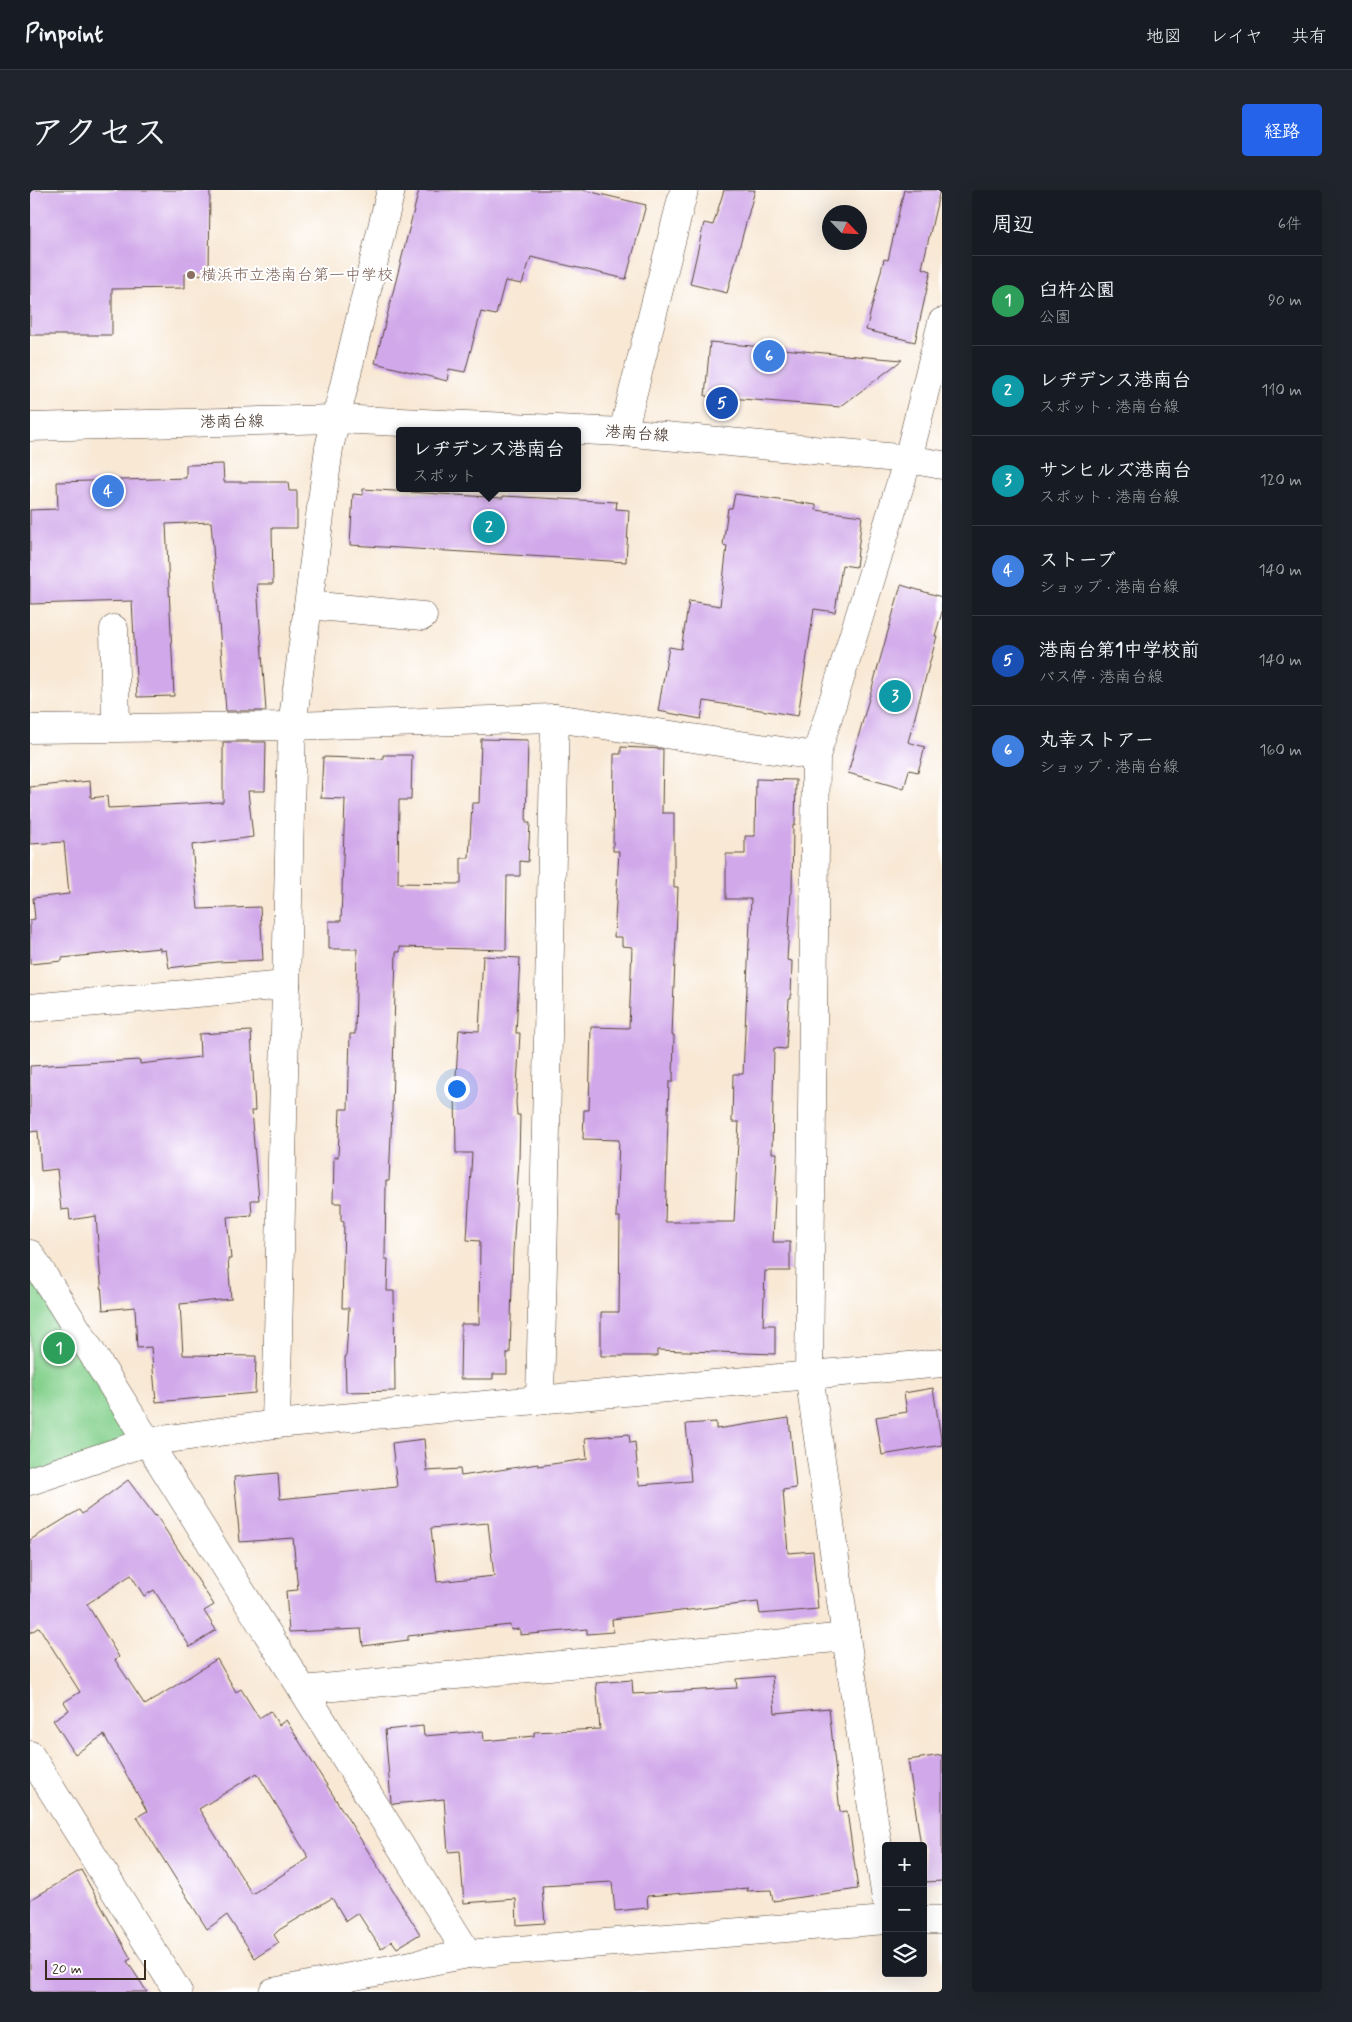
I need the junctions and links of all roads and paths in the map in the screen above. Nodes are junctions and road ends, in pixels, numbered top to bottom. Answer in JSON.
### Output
{"nodes":[{"id":1,"x":391,"y":190,"type":"edge"},
{"id":2,"x":684,"y":190,"type":"edge"},
{"id":3,"x":942,"y":322,"type":"edge"},
{"id":4,"x":335,"y":419,"type":"junction"},
{"id":5,"x":30,"y":427,"type":"edge"},
{"id":6,"x":512,"y":427,"type":"edge"},
{"id":7,"x":581,"y":430,"type":"edge"},
{"id":8,"x":623,"y":432,"type":"junction"},
{"id":9,"x":908,"y":459,"type":"junction"},
{"id":10,"x":942,"y":465,"type":"edge"},
{"id":11,"x":308,"y":605,"type":"junction"},
{"id":12,"x":423,"y":616,"type":"dead end"},
{"id":13,"x":114,"y":629,"type":"dead end"},
{"id":14,"x":555,"y":718,"type":"junction"},
{"id":15,"x":292,"y":726,"type":"junction"},
{"id":16,"x":116,"y":727,"type":"junction"},
{"id":17,"x":30,"y":729,"type":"edge"},
{"id":18,"x":816,"y":756,"type":"junction"},
{"id":19,"x":286,"y":984,"type":"junction"},
{"id":20,"x":30,"y":1008,"type":"edge"},
{"id":21,"x":30,"y":1254,"type":"edge"},
{"id":22,"x":942,"y":1363,"type":"edge"},
{"id":23,"x":809,"y":1374,"type":"junction"},
{"id":24,"x":540,"y":1399,"type":"junction"},
{"id":25,"x":276,"y":1424,"type":"junction"},
{"id":26,"x":148,"y":1442,"type":"junction"},
{"id":27,"x":30,"y":1481,"type":"edge"},
{"id":28,"x":846,"y":1637,"type":"junction"},
{"id":29,"x":303,"y":1690,"type":"junction"},
{"id":30,"x":30,"y":1755,"type":"edge"},
{"id":31,"x":884,"y":1887,"type":"edge"},
{"id":32,"x":882,"y":1920,"type":"edge"},
{"id":33,"x":927,"y":1920,"type":"edge"},
{"id":34,"x":942,"y":1920,"type":"edge"},
{"id":35,"x":468,"y":1954,"type":"junction"},
{"id":36,"x":178,"y":1992,"type":"edge"},
{"id":37,"x":273,"y":1992,"type":"edge"}],
"edges":[{"from":1,"to":4,"type":"street"},
{"from":2,"to":8,"type":"street"},
{"from":3,"to":9,"type":"street"},
{"from":4,"to":5,"type":"street","name":"港南台線"},
{"from":4,"to":6,"type":"street","name":"港南台線"},
{"from":4,"to":11,"type":"street"},
{"from":7,"to":8,"type":"street","name":"港南台線"},
{"from":8,"to":9,"type":"street","name":"港南台線"},
{"from":9,"to":10,"type":"street","name":"港南台線"},
{"from":9,"to":18,"type":"street"},
{"from":11,"to":12,"type":"street"},
{"from":11,"to":15,"type":"street"},
{"from":13,"to":16,"type":"street"},
{"from":14,"to":15,"type":"street"},
{"from":14,"to":18,"type":"street"},
{"from":14,"to":24,"type":"street"},
{"from":15,"to":16,"type":"street"},
{"from":15,"to":19,"type":"street"},
{"from":16,"to":17,"type":"street"},
{"from":18,"to":23,"type":"street"},
{"from":19,"to":20,"type":"street"},
{"from":19,"to":25,"type":"street"},
{"from":21,"to":26,"type":"street"},
{"from":22,"to":23,"type":"street"},
{"from":23,"to":24,"type":"street"},
{"from":23,"to":28,"type":"street"},
{"from":24,"to":25,"type":"street"},
{"from":25,"to":26,"type":"street"},
{"from":26,"to":27,"type":"street"},
{"from":26,"to":29,"type":"street"},
{"from":28,"to":29,"type":"street"},
{"from":28,"to":31,"type":"street"},
{"from":29,"to":35,"type":"street"},
{"from":30,"to":36,"type":"street"},
{"from":32,"to":35,"type":"street"},
{"from":33,"to":34,"type":"street"},
{"from":35,"to":37,"type":"street"}]}
